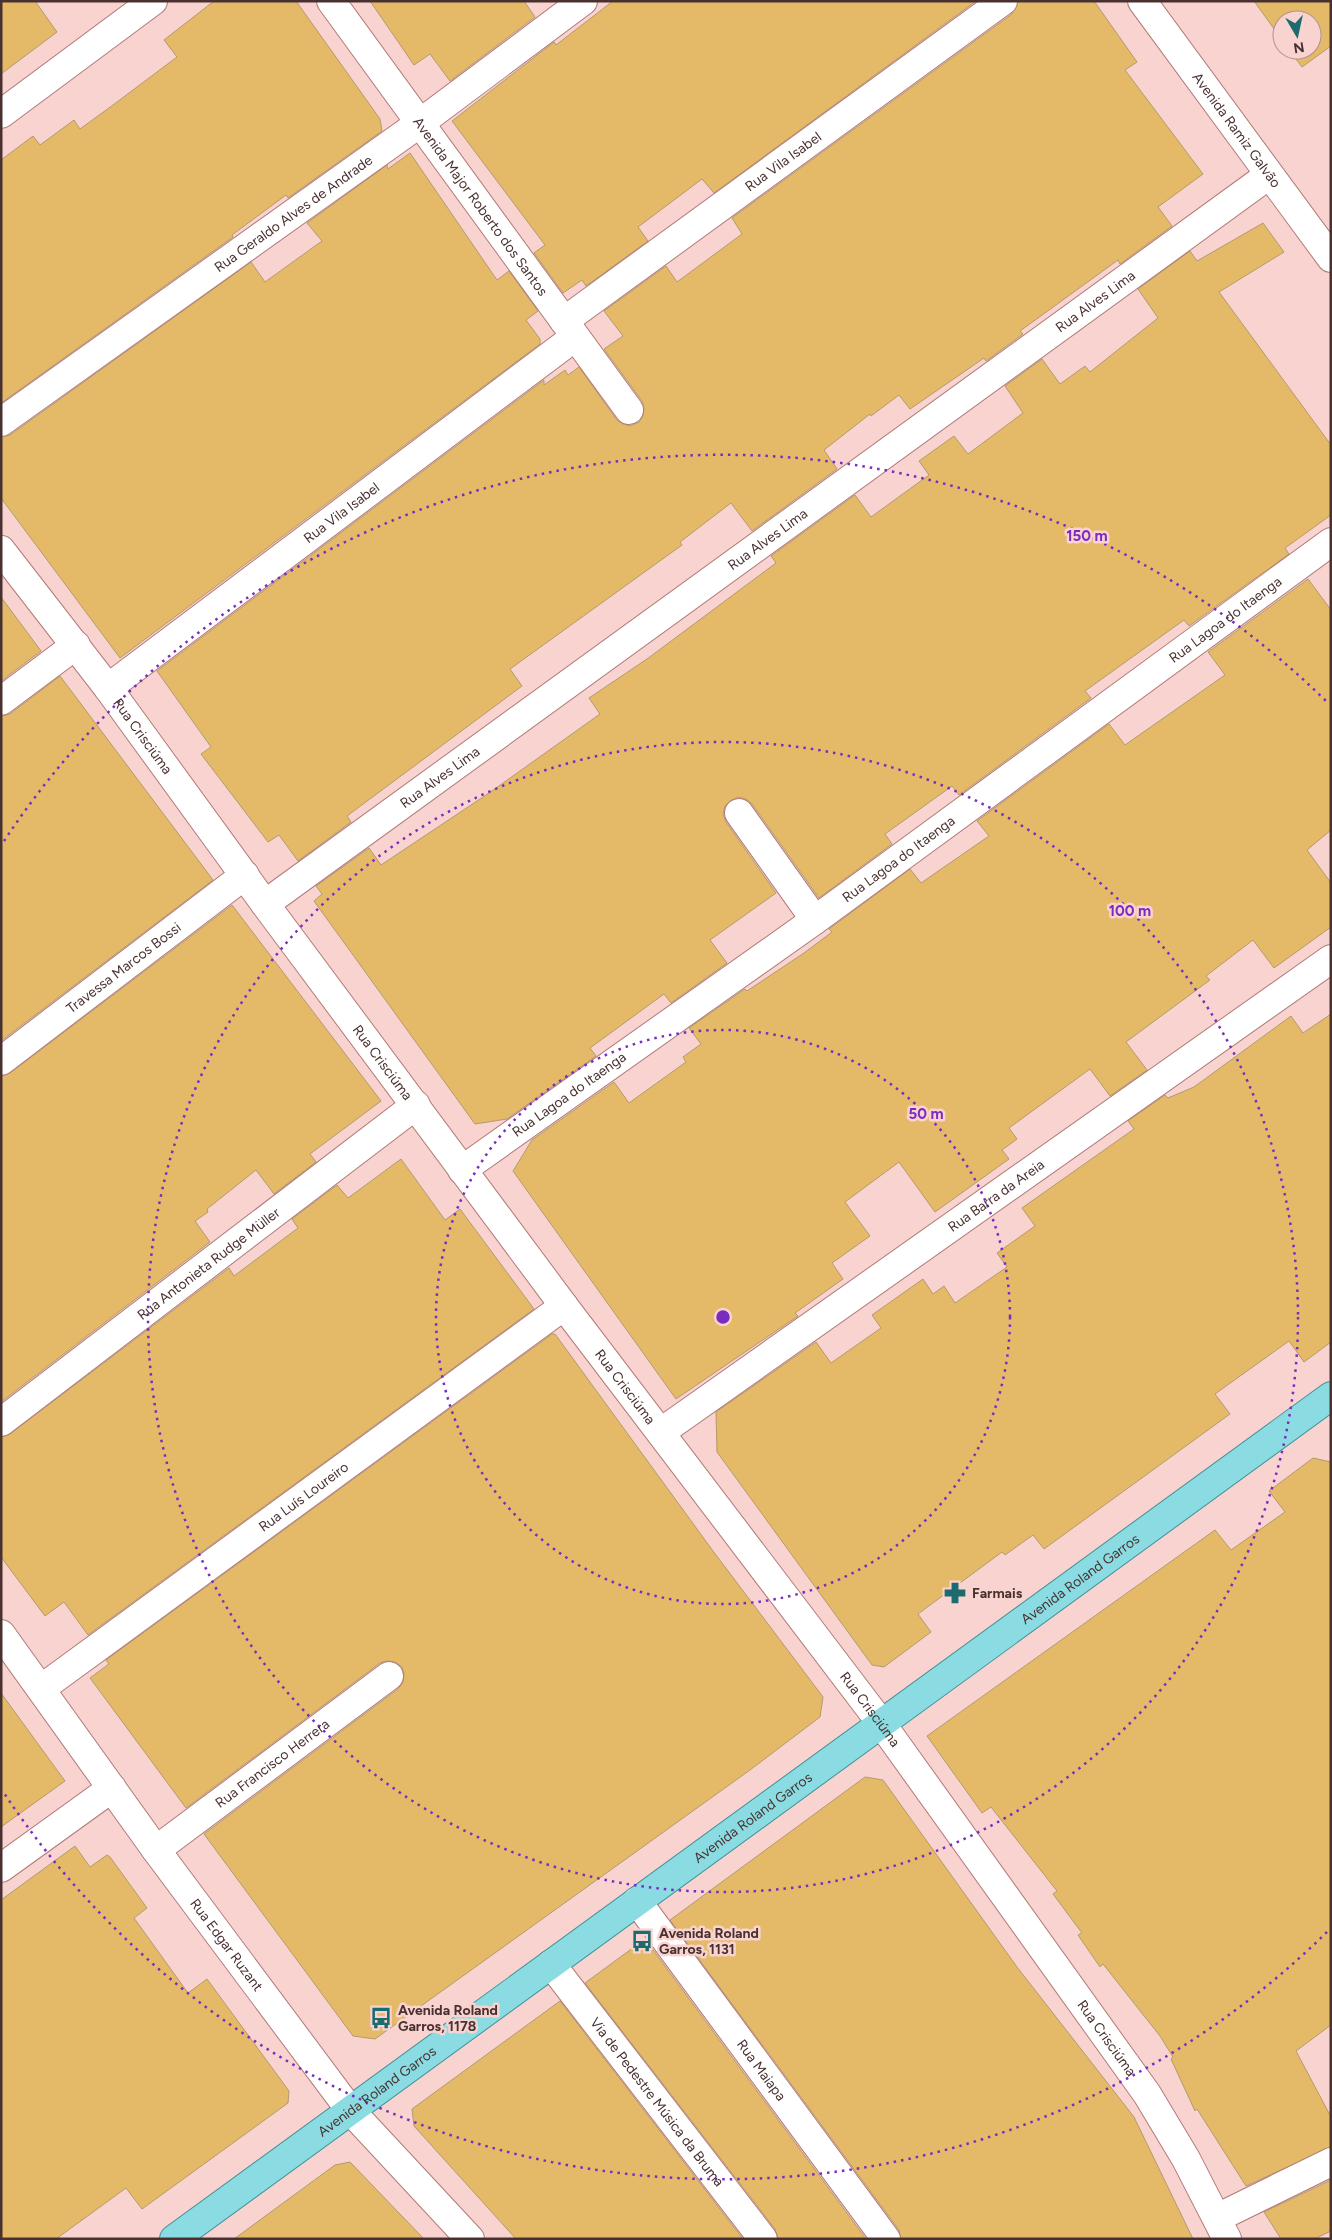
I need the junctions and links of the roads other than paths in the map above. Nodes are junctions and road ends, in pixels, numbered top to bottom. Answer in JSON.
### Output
{"nodes":[{"id":1,"x":153,"y":1,"type":"edge"},
{"id":2,"x":331,"y":1,"type":"edge"},
{"id":3,"x":583,"y":1,"type":"edge"},
{"id":4,"x":1003,"y":1,"type":"edge"},
{"id":5,"x":1142,"y":1,"type":"edge"},
{"id":6,"x":1,"y":114,"type":"edge"},
{"id":7,"x":420,"y":123,"type":"junction"},
{"id":8,"x":1270,"y":175,"type":"junction"},
{"id":9,"x":1331,"y":258,"type":"edge"},
{"id":10,"x":569,"y":329,"type":"junction"},
{"id":11,"x":629,"y":410,"type":"dead end"},
{"id":12,"x":1,"y":422,"type":"edge"},
{"id":13,"x":1331,"y":542,"type":"edge"},
{"id":14,"x":1,"y":550,"type":"edge"},
{"id":15,"x":76,"y":645,"type":"junction"},
{"id":16,"x":108,"y":688,"type":"junction"},
{"id":17,"x":1,"y":702,"type":"edge"},
{"id":18,"x":738,"y":813,"type":"dead end"},
{"id":19,"x":245,"y":875,"type":"junction"},
{"id":20,"x":265,"y":904,"type":"junction"},
{"id":21,"x":815,"y":920,"type":"junction"},
{"id":22,"x":1331,"y":959,"type":"edge"},
{"id":23,"x":1,"y":1061,"type":"edge"},
{"id":24,"x":416,"y":1105,"type":"junction"},
{"id":25,"x":462,"y":1170,"type":"junction"},
{"id":26,"x":564,"y":1306,"type":"junction"},
{"id":27,"x":1330,"y":1397,"type":"edge"},
{"id":28,"x":1,"y":1422,"type":"edge"},
{"id":29,"x":661,"y":1432,"type":"junction"},
{"id":30,"x":1,"y":1634,"type":"edge"},
{"id":31,"x":389,"y":1676,"type":"dead end"},
{"id":32,"x":42,"y":1688,"type":"junction"},
{"id":33,"x":881,"y":1723,"type":"junction"},
{"id":34,"x":112,"y":1788,"type":"junction"},
{"id":35,"x":156,"y":1850,"type":"junction"},
{"id":36,"x":1,"y":1868,"type":"edge"},
{"id":37,"x":637,"y":1901,"type":"junction"},
{"id":38,"x":551,"y":1964,"type":"junction"},
{"id":39,"x":350,"y":2110,"type":"junction"},
{"id":40,"x":1331,"y":2162,"type":"edge"},
{"id":41,"x":1222,"y":2229,"type":"edge"},
{"id":42,"x":174,"y":2239,"type":"edge"},
{"id":43,"x":470,"y":2239,"type":"edge"},
{"id":44,"x":763,"y":2239,"type":"edge"},
{"id":45,"x":886,"y":2239,"type":"edge"}],
"edges":[{"from":1,"to":6,"type":"street"},
{"from":2,"to":7,"type":"street","name":"Avenida Major Roberto dos Santos"},
{"from":3,"to":7,"type":"street","name":"Rua Geraldo Alves de Andrade"},
{"from":4,"to":10,"type":"street","name":"Rua Vila Isabel"},
{"from":5,"to":8,"type":"street","name":"Avenida Ramiz Galvão"},
{"from":7,"to":10,"type":"street","name":"Avenida Major Roberto dos Santos"},
{"from":7,"to":12,"type":"street","name":"Rua Geraldo Alves de Andrade"},
{"from":8,"to":9,"type":"street","name":"Avenida Ramiz Galvão"},
{"from":8,"to":20,"type":"street","name":"Rua Alves Lima"},
{"from":10,"to":11,"type":"street","name":"Avenida Major Roberto dos Santos"},
{"from":10,"to":16,"type":"street","name":"Rua Vila Isabel"},
{"from":13,"to":21,"type":"street","name":"Rua Lagoa do Itaenga"},
{"from":14,"to":15,"type":"street","name":"Rua Crisciúma"},
{"from":15,"to":16,"type":"street","name":"Rua Crisciúma"},
{"from":15,"to":17,"type":"street"},
{"from":16,"to":19,"type":"street","name":"Rua Crisciúma"},
{"from":18,"to":21,"type":"street"},
{"from":19,"to":20,"type":"street","name":"Rua Crisciúma"},
{"from":19,"to":23,"type":"street","name":"Travessa Marcos Bossi"},
{"from":20,"to":24,"type":"street","name":"Rua Crisciúma"},
{"from":21,"to":25,"type":"street","name":"Rua Lagoa do Itaenga"},
{"from":22,"to":29,"type":"street","name":"Rua Barra da Areia"},
{"from":24,"to":25,"type":"street","name":"Rua Crisciúma"},
{"from":24,"to":28,"type":"street","name":"Rua Antonieta Rudge Müller"},
{"from":25,"to":26,"type":"street","name":"Rua Crisciúma"},
{"from":26,"to":29,"type":"street","name":"Rua Crisciúma"},
{"from":26,"to":32,"type":"street","name":"Rua Luís Loureiro"},
{"from":27,"to":33,"type":"main road","name":"Avenida Roland Garros"},
{"from":29,"to":33,"type":"street","name":"Rua Crisciúma"},
{"from":30,"to":32,"type":"street","name":"Rua Edgar Ruzant"},
{"from":31,"to":35,"type":"street","name":"Rua Francisco Herrera"},
{"from":32,"to":34,"type":"street","name":"Rua Edgar Ruzant"},
{"from":33,"to":37,"type":"main road","name":"Avenida Roland Garros"},
{"from":33,"to":41,"type":"street","name":"Rua Crisciúma"},
{"from":34,"to":35,"type":"street","name":"Rua Edgar Ruzant"},
{"from":34,"to":36,"type":"street"},
{"from":35,"to":39,"type":"street","name":"Rua Edgar Ruzant"},
{"from":37,"to":38,"type":"main road","name":"Avenida Roland Garros"},
{"from":37,"to":45,"type":"street","name":"Rua Maiapa"},
{"from":38,"to":39,"type":"main road","name":"Avenida Roland Garros"},
{"from":38,"to":44,"type":"street","name":"Via de Pedestre Música da Bruma"},
{"from":39,"to":42,"type":"main road","name":"Avenida Roland Garros"},
{"from":39,"to":43,"type":"street","name":"Rua Edgar Ruzant"},
{"from":40,"to":41,"type":"street"}]}
